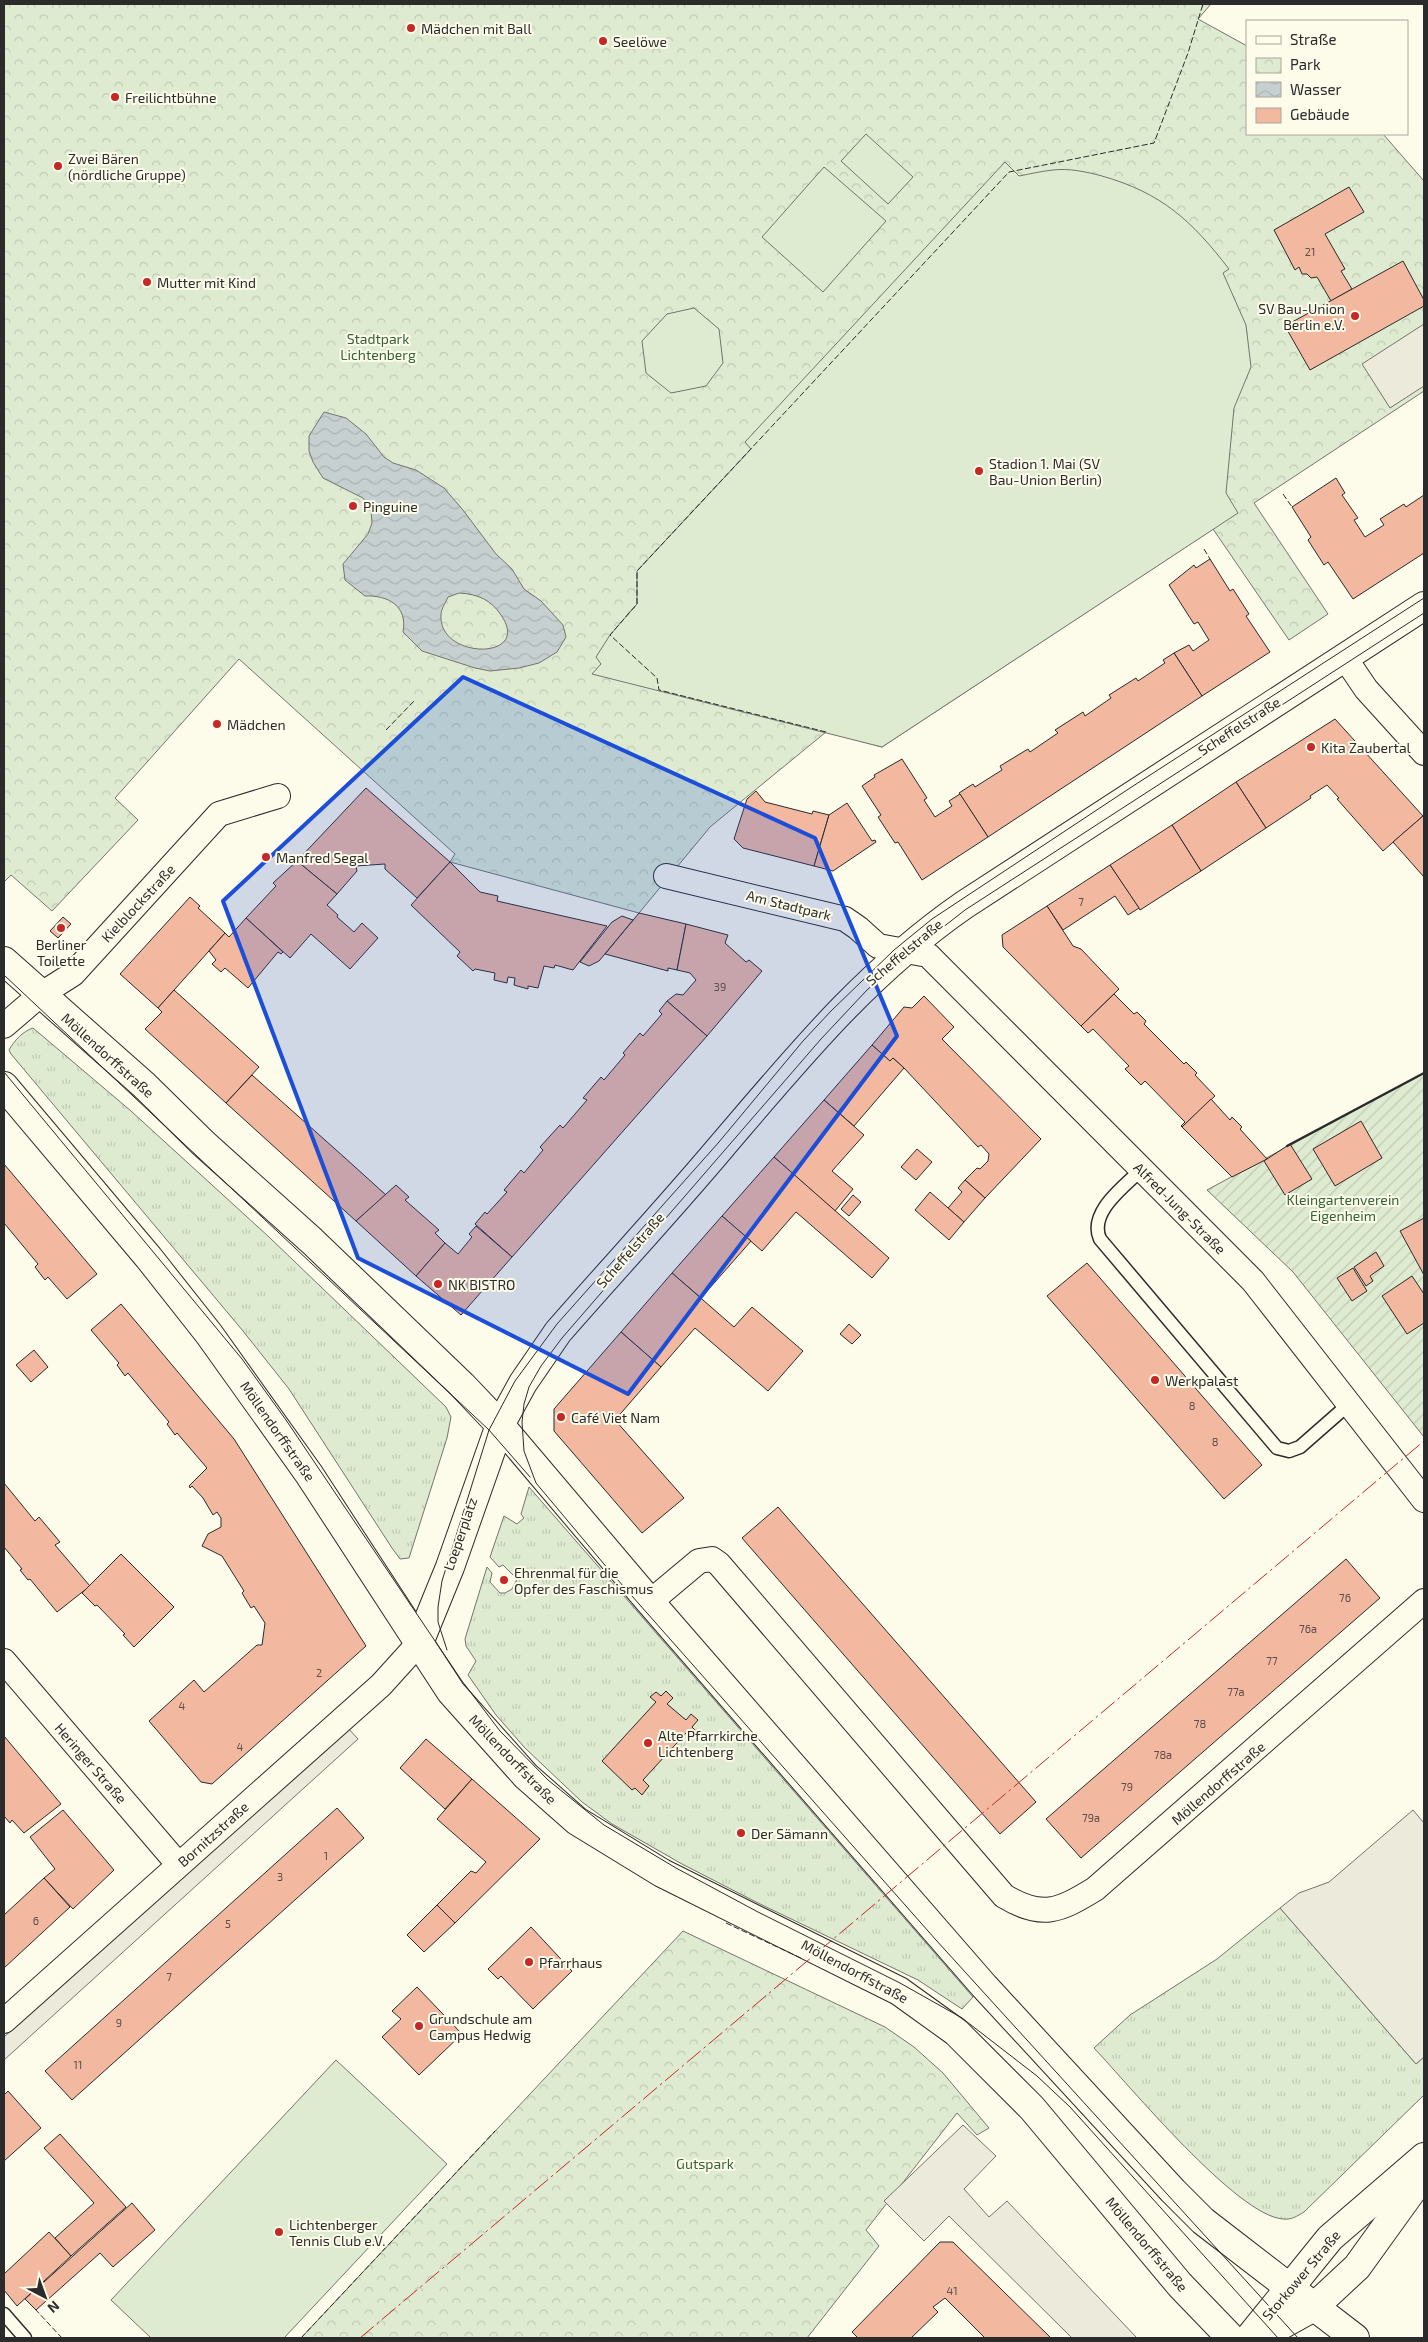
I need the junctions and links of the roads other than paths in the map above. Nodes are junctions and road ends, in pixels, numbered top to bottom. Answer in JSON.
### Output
{"nodes":[{"id":1,"x":1424,"y":606,"type":"edge"},
{"id":2,"x":1345,"y":658,"type":"junction"},
{"id":3,"x":1424,"y":753,"type":"edge"},
{"id":4,"x":278,"y":796,"type":"dead end"},
{"id":5,"x":666,"y":876,"type":"dead end"},
{"id":6,"x":903,"y":952,"type":"junction"},
{"id":7,"x":4,"y":961,"type":"edge"},
{"id":8,"x":40,"y":995,"type":"junction"},
{"id":9,"x":4,"y":1026,"type":"edge"},
{"id":10,"x":7,"y":1097,"type":"edge"},
{"id":11,"x":1142,"y":1169,"type":"junction"},
{"id":12,"x":1349,"y":1404,"type":"junction"},
{"id":13,"x":500,"y":1426,"type":"junction"},
{"id":14,"x":1424,"y":1500,"type":"edge"},
{"id":15,"x":1424,"y":1601,"type":"edge"},
{"id":16,"x":650,"y":1602,"type":"junction"},
{"id":17,"x":418,"y":1643,"type":"junction"},
{"id":18,"x":4,"y":1662,"type":"edge"},
{"id":19,"x":178,"y":1864,"type":"junction"},
{"id":20,"x":4,"y":2022,"type":"edge"},
{"id":21,"x":1424,"y":2158,"type":"edge"},
{"id":22,"x":1424,"y":2174,"type":"edge"},
{"id":23,"x":1289,"y":2288,"type":"junction"},
{"id":24,"x":1314,"y":2306,"type":"junction"},
{"id":25,"x":4,"y":2314,"type":"edge"},
{"id":26,"x":25,"y":2338,"type":"edge"},
{"id":27,"x":1231,"y":2338,"type":"edge"},
{"id":28,"x":1249,"y":2338,"type":"edge"},
{"id":29,"x":1258,"y":2338,"type":"edge"},
{"id":30,"x":1355,"y":2338,"type":"edge"}],
"edges":[{"from":1,"to":2,"type":"main road","name":"Scheffelstraße"},
{"from":2,"to":3,"type":"street"},
{"from":2,"to":6,"type":"main road","name":"Scheffelstraße"},
{"from":4,"to":8,"type":"street","name":"Kielblockstraße"},
{"from":5,"to":6,"type":"street","name":"Am Stadtpark"},
{"from":6,"to":11,"type":"street","name":"Alfred-Jung-Straße"},
{"from":6,"to":13,"type":"main road","name":"Scheffelstraße"},
{"from":7,"to":8,"type":"main road","name":"Möllendorffstraße"},
{"from":8,"to":9,"type":"street","name":"Kielblockstraße"},
{"from":8,"to":13,"type":"main road","name":"Möllendorffstraße"},
{"from":10,"to":17,"type":"main road","name":"Möllendorffstraße"},
{"from":11,"to":12,"type":"street","name":"Alfred-Jung-Straße"},
{"from":11,"to":12,"type":"lane"},
{"from":12,"to":14,"type":"street","name":"Alfred-Jung-Straße"},
{"from":13,"to":16,"type":"main road","name":"Möllendorffstraße"},
{"from":13,"to":17,"type":"main road","name":"Loeperplatz"},
{"from":15,"to":16,"type":"street","name":"Möllendorffstraße"},
{"from":16,"to":23,"type":"main road","name":"Möllendorffstraße"},
{"from":17,"to":19,"type":"street","name":"Bornitzstraße"},
{"from":17,"to":27,"type":"main road","name":"Möllendorffstraße"},
{"from":18,"to":19,"type":"street","name":"Heringer Straße"},
{"from":19,"to":20,"type":"street","name":"Bornitzstraße"},
{"from":21,"to":23,"type":"main road","name":"Storkower Straße"},
{"from":22,"to":24,"type":"main road","name":"Storkower Straße"},
{"from":23,"to":24,"type":"main road","name":"Möllendorffstraße"},
{"from":23,"to":28,"type":"main road","name":"Storkower Straße"},
{"from":24,"to":29,"type":"main road","name":"Storkower Straße"},
{"from":24,"to":30,"type":"main road","name":"Möllendorffstraße"},
{"from":25,"to":26,"type":"lane"}]}
